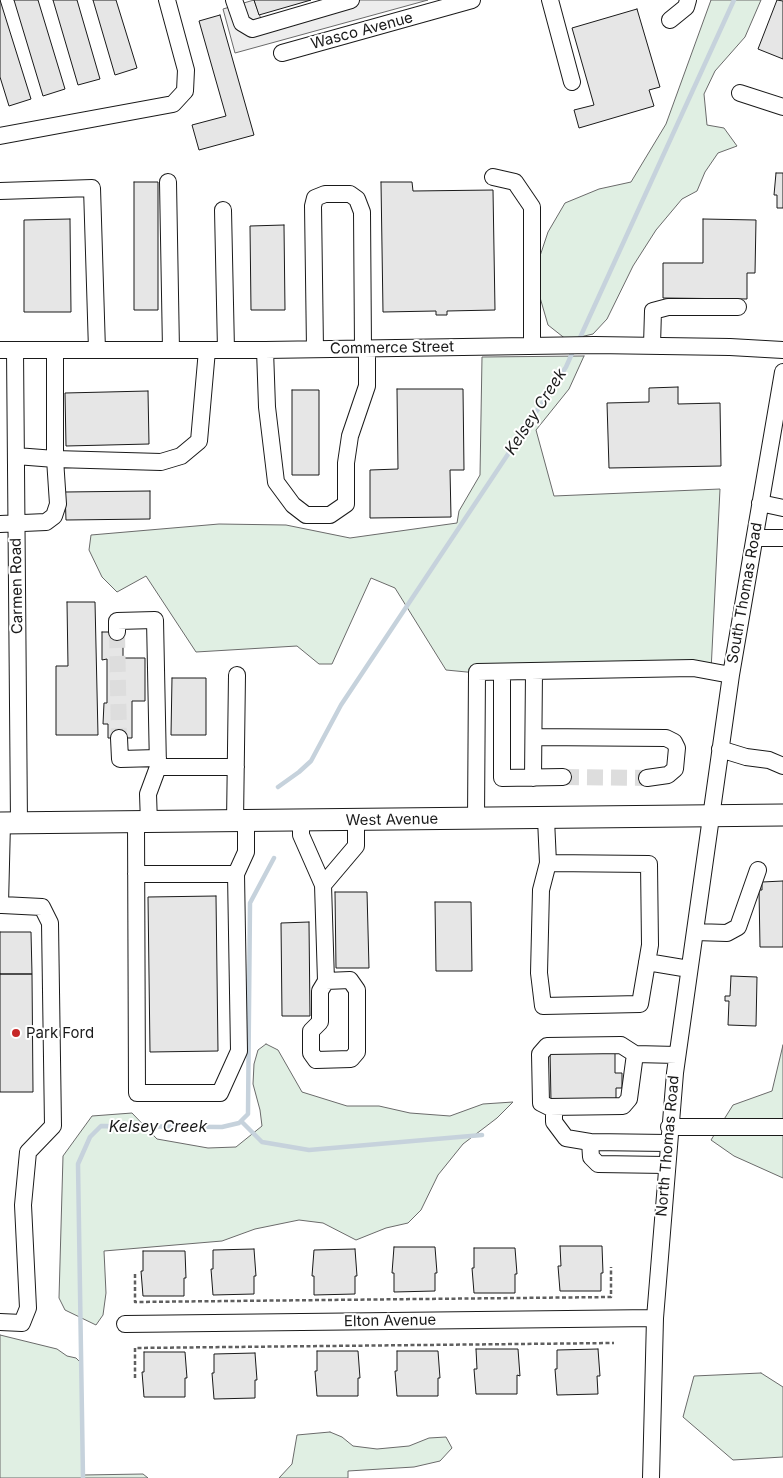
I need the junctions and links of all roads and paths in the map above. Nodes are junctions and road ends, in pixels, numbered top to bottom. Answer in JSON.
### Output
{"nodes":[{"id":1,"x":166,"y":0,"type":"edge"},
{"id":2,"x":234,"y":0,"type":"edge"},
{"id":3,"x":351,"y":0,"type":"edge"},
{"id":4,"x":472,"y":0,"type":"edge"},
{"id":5,"x":550,"y":0,"type":"edge"},
{"id":6,"x":688,"y":0,"type":"edge"},
{"id":7,"x":446,"y":3,"type":"edge"},
{"id":8,"x":670,"y":20,"type":"dead end"},
{"id":9,"x":282,"y":52,"type":"dead end"},
{"id":10,"x":572,"y":82,"type":"dead end"},
{"id":11,"x":740,"y":93,"type":"dead end"},
{"id":12,"x":783,"y":107,"type":"edge"},
{"id":13,"x":0,"y":136,"type":"edge"},
{"id":14,"x":493,"y":177,"type":"dead end"},
{"id":15,"x":168,"y":182,"type":"dead end"},
{"id":16,"x":0,"y":191,"type":"edge"},
{"id":17,"x":223,"y":210,"type":"dead end"},
{"id":18,"x":738,"y":307,"type":"dead end"},
{"id":19,"x":532,"y":345,"type":"junction"},
{"id":20,"x":652,"y":345,"type":"junction"},
{"id":21,"x":365,"y":348,"type":"junction"},
{"id":22,"x":315,"y":349,"type":"junction"},
{"id":23,"x":7,"y":350,"type":"edge"},
{"id":24,"x":54,"y":350,"type":"junction"},
{"id":25,"x":96,"y":350,"type":"junction"},
{"id":26,"x":170,"y":350,"type":"junction"},
{"id":27,"x":207,"y":350,"type":"junction"},
{"id":28,"x":226,"y":350,"type":"junction"},
{"id":29,"x":265,"y":350,"type":"junction"},
{"id":30,"x":783,"y":350,"type":"edge"},
{"id":31,"x":783,"y":372,"type":"edge"},
{"id":32,"x":8,"y":417,"type":"edge"},
{"id":33,"x":16,"y":456,"type":"junction"},
{"id":34,"x":55,"y":459,"type":"junction"},
{"id":35,"x":760,"y":504,"type":"junction"},
{"id":36,"x":783,"y":508,"type":"edge"},
{"id":37,"x":8,"y":525,"type":"edge"},
{"id":38,"x":754,"y":538,"type":"junction"},
{"id":39,"x":783,"y":538,"type":"edge"},
{"id":40,"x":117,"y":632,"type":"dead end"},
{"id":41,"x":502,"y":672,"type":"junction"},
{"id":42,"x":534,"y":672,"type":"junction"},
{"id":43,"x":237,"y":675,"type":"dead end"},
{"id":44,"x":731,"y":675,"type":"junction"},
{"id":45,"x":534,"y":737,"type":"junction"},
{"id":46,"x":119,"y":738,"type":"tunnel mouth"},
{"id":47,"x":720,"y":749,"type":"junction"},
{"id":48,"x":158,"y":762,"type":"junction"},
{"id":49,"x":783,"y":766,"type":"edge"},
{"id":50,"x":236,"y":767,"type":"junction"},
{"id":51,"x":533,"y":778,"type":"junction"},
{"id":52,"x":563,"y":778,"type":"tunnel mouth"},
{"id":53,"x":646,"y":778,"type":"tunnel mouth"},
{"id":54,"x":709,"y":815,"type":"junction"},
{"id":55,"x":783,"y":815,"type":"edge"},
{"id":56,"x":476,"y":819,"type":"junction"},
{"id":57,"x":546,"y":819,"type":"junction"},
{"id":58,"x":301,"y":821,"type":"junction"},
{"id":59,"x":356,"y":821,"type":"junction"},
{"id":60,"x":241,"y":822,"type":"junction"},
{"id":61,"x":7,"y":823,"type":"edge"},
{"id":62,"x":142,"y":823,"type":"junction"},
{"id":63,"x":548,"y":863,"type":"junction"},
{"id":64,"x":758,"y":870,"type":"dead end"},
{"id":65,"x":136,"y":874,"type":"junction"},
{"id":66,"x":236,"y":874,"type":"junction"},
{"id":67,"x":323,"y":885,"type":"junction"},
{"id":68,"x":1,"y":905,"type":"edge"},
{"id":69,"x":695,"y":932,"type":"junction"},
{"id":70,"x":647,"y":962,"type":"junction"},
{"id":71,"x":690,"y":969,"type":"junction"},
{"id":72,"x":326,"y":981,"type":"junction"},
{"id":73,"x":635,"y":1054,"type":"junction"},
{"id":74,"x":677,"y":1055,"type":"junction"},
{"id":75,"x":554,"y":1107,"type":"junction"},
{"id":76,"x":783,"y":1127,"type":"edge"},
{"id":77,"x":669,"y":1135,"type":"junction"},
{"id":78,"x":590,"y":1142,"type":"junction"},
{"id":79,"x":666,"y":1166,"type":"junction"},
{"id":80,"x":611,"y":1267,"type":"dead end"},
{"id":81,"x":135,"y":1274,"type":"dead end"},
{"id":82,"x":655,"y":1318,"type":"junction"},
{"id":83,"x":0,"y":1322,"type":"edge"},
{"id":84,"x":125,"y":1324,"type":"dead end"},
{"id":85,"x":614,"y":1343,"type":"dead end"},
{"id":86,"x":135,"y":1378,"type":"dead end"},
{"id":87,"x":651,"y":1478,"type":"edge"}],
"edges":[{"from":1,"to":13,"type":"street"},
{"from":2,"to":3,"type":"street"},
{"from":4,"to":7,"type":"street","name":"Wasco Avenue"},
{"from":5,"to":10,"type":"street"},
{"from":6,"to":8,"type":"street"},
{"from":7,"to":9,"type":"street","name":"Wasco Avenue"},
{"from":11,"to":12,"type":"street"},
{"from":14,"to":19,"type":"street"},
{"from":15,"to":26,"type":"street"},
{"from":16,"to":25,"type":"street"},
{"from":17,"to":28,"type":"street"},
{"from":18,"to":20,"type":"street"},
{"from":19,"to":20,"type":"street","name":"Commerce Street"},
{"from":19,"to":21,"type":"street","name":"Commerce Street"},
{"from":20,"to":30,"type":"street","name":"Commerce Street"},
{"from":21,"to":22,"type":"street","name":"Commerce Street"},
{"from":21,"to":22,"type":"street"},
{"from":21,"to":29,"type":"street"},
{"from":22,"to":29,"type":"street","name":"Commerce Street"},
{"from":23,"to":24,"type":"street","name":"Commerce Street"},
{"from":23,"to":32,"type":"street","name":"Carmen Road"},
{"from":24,"to":25,"type":"street","name":"Commerce Street"},
{"from":24,"to":34,"type":"street"},
{"from":25,"to":26,"type":"street","name":"Commerce Street"},
{"from":26,"to":27,"type":"street","name":"Commerce Street"},
{"from":27,"to":28,"type":"street","name":"Commerce Street"},
{"from":27,"to":34,"type":"street"},
{"from":28,"to":29,"type":"street","name":"Commerce Street"},
{"from":31,"to":35,"type":"street","name":"South Thomas Road"},
{"from":32,"to":33,"type":"street","name":"Carmen Road"},
{"from":33,"to":34,"type":"street"},
{"from":33,"to":37,"type":"street","name":"Carmen Road"},
{"from":34,"to":37,"type":"street"},
{"from":35,"to":36,"type":"street"},
{"from":35,"to":38,"type":"street","name":"South Thomas Road"},
{"from":37,"to":61,"type":"street","name":"Carmen Road"},
{"from":38,"to":39,"type":"street"},
{"from":38,"to":44,"type":"street","name":"South Thomas Road"},
{"from":40,"to":48,"type":"street"},
{"from":41,"to":42,"type":"street"},
{"from":41,"to":51,"type":"street"},
{"from":41,"to":56,"type":"street"},
{"from":42,"to":44,"type":"street"},
{"from":42,"to":45,"type":"street"},
{"from":43,"to":50,"type":"street"},
{"from":44,"to":47,"type":"street","name":"South Thomas Road"},
{"from":45,"to":51,"type":"street"},
{"from":45,"to":53,"type":"street"},
{"from":46,"to":48,"type":"street"},
{"from":47,"to":49,"type":"street"},
{"from":47,"to":54,"type":"street","name":"South Thomas Road"},
{"from":48,"to":50,"type":"street"},
{"from":48,"to":62,"type":"street"},
{"from":50,"to":60,"type":"street"},
{"from":51,"to":52,"type":"street"},
{"from":54,"to":55,"type":"main road","name":"West Avenue"},
{"from":54,"to":57,"type":"main road","name":"West Avenue"},
{"from":54,"to":69,"type":"street","name":"North Thomas Road"},
{"from":56,"to":57,"type":"main road","name":"West Avenue"},
{"from":56,"to":59,"type":"main road","name":"West Avenue"},
{"from":57,"to":63,"type":"street"},
{"from":58,"to":59,"type":"main road","name":"West Avenue"},
{"from":58,"to":60,"type":"main road","name":"West Avenue"},
{"from":58,"to":67,"type":"street"},
{"from":59,"to":67,"type":"street"},
{"from":60,"to":62,"type":"main road","name":"West Avenue"},
{"from":60,"to":66,"type":"street"},
{"from":61,"to":62,"type":"main road","name":"West Avenue"},
{"from":61,"to":68,"type":"street","name":"Carmen Road"},
{"from":62,"to":65,"type":"street"},
{"from":63,"to":70,"type":"street"},
{"from":63,"to":70,"type":"street"},
{"from":64,"to":69,"type":"street"},
{"from":65,"to":66,"type":"street"},
{"from":65,"to":66,"type":"street"},
{"from":67,"to":72,"type":"street"},
{"from":68,"to":83,"type":"street"},
{"from":69,"to":71,"type":"street","name":"North Thomas Road"},
{"from":70,"to":71,"type":"street"},
{"from":71,"to":74,"type":"street","name":"North Thomas Road"},
{"from":72,"to":72,"type":"street"},
{"from":73,"to":74,"type":"street"},
{"from":73,"to":75,"type":"street"},
{"from":73,"to":75,"type":"street"},
{"from":74,"to":77,"type":"street","name":"North Thomas Road"},
{"from":75,"to":78,"type":"street"},
{"from":76,"to":77,"type":"street"},
{"from":77,"to":78,"type":"street"},
{"from":77,"to":79,"type":"street","name":"North Thomas Road"},
{"from":78,"to":79,"type":"street"},
{"from":79,"to":82,"type":"street","name":"North Thomas Road"},
{"from":80,"to":81,"type":"path"},
{"from":82,"to":84,"type":"street","name":"Elton Avenue"},
{"from":82,"to":87,"type":"street","name":"North Thomas Road"},
{"from":85,"to":86,"type":"path"}]}
